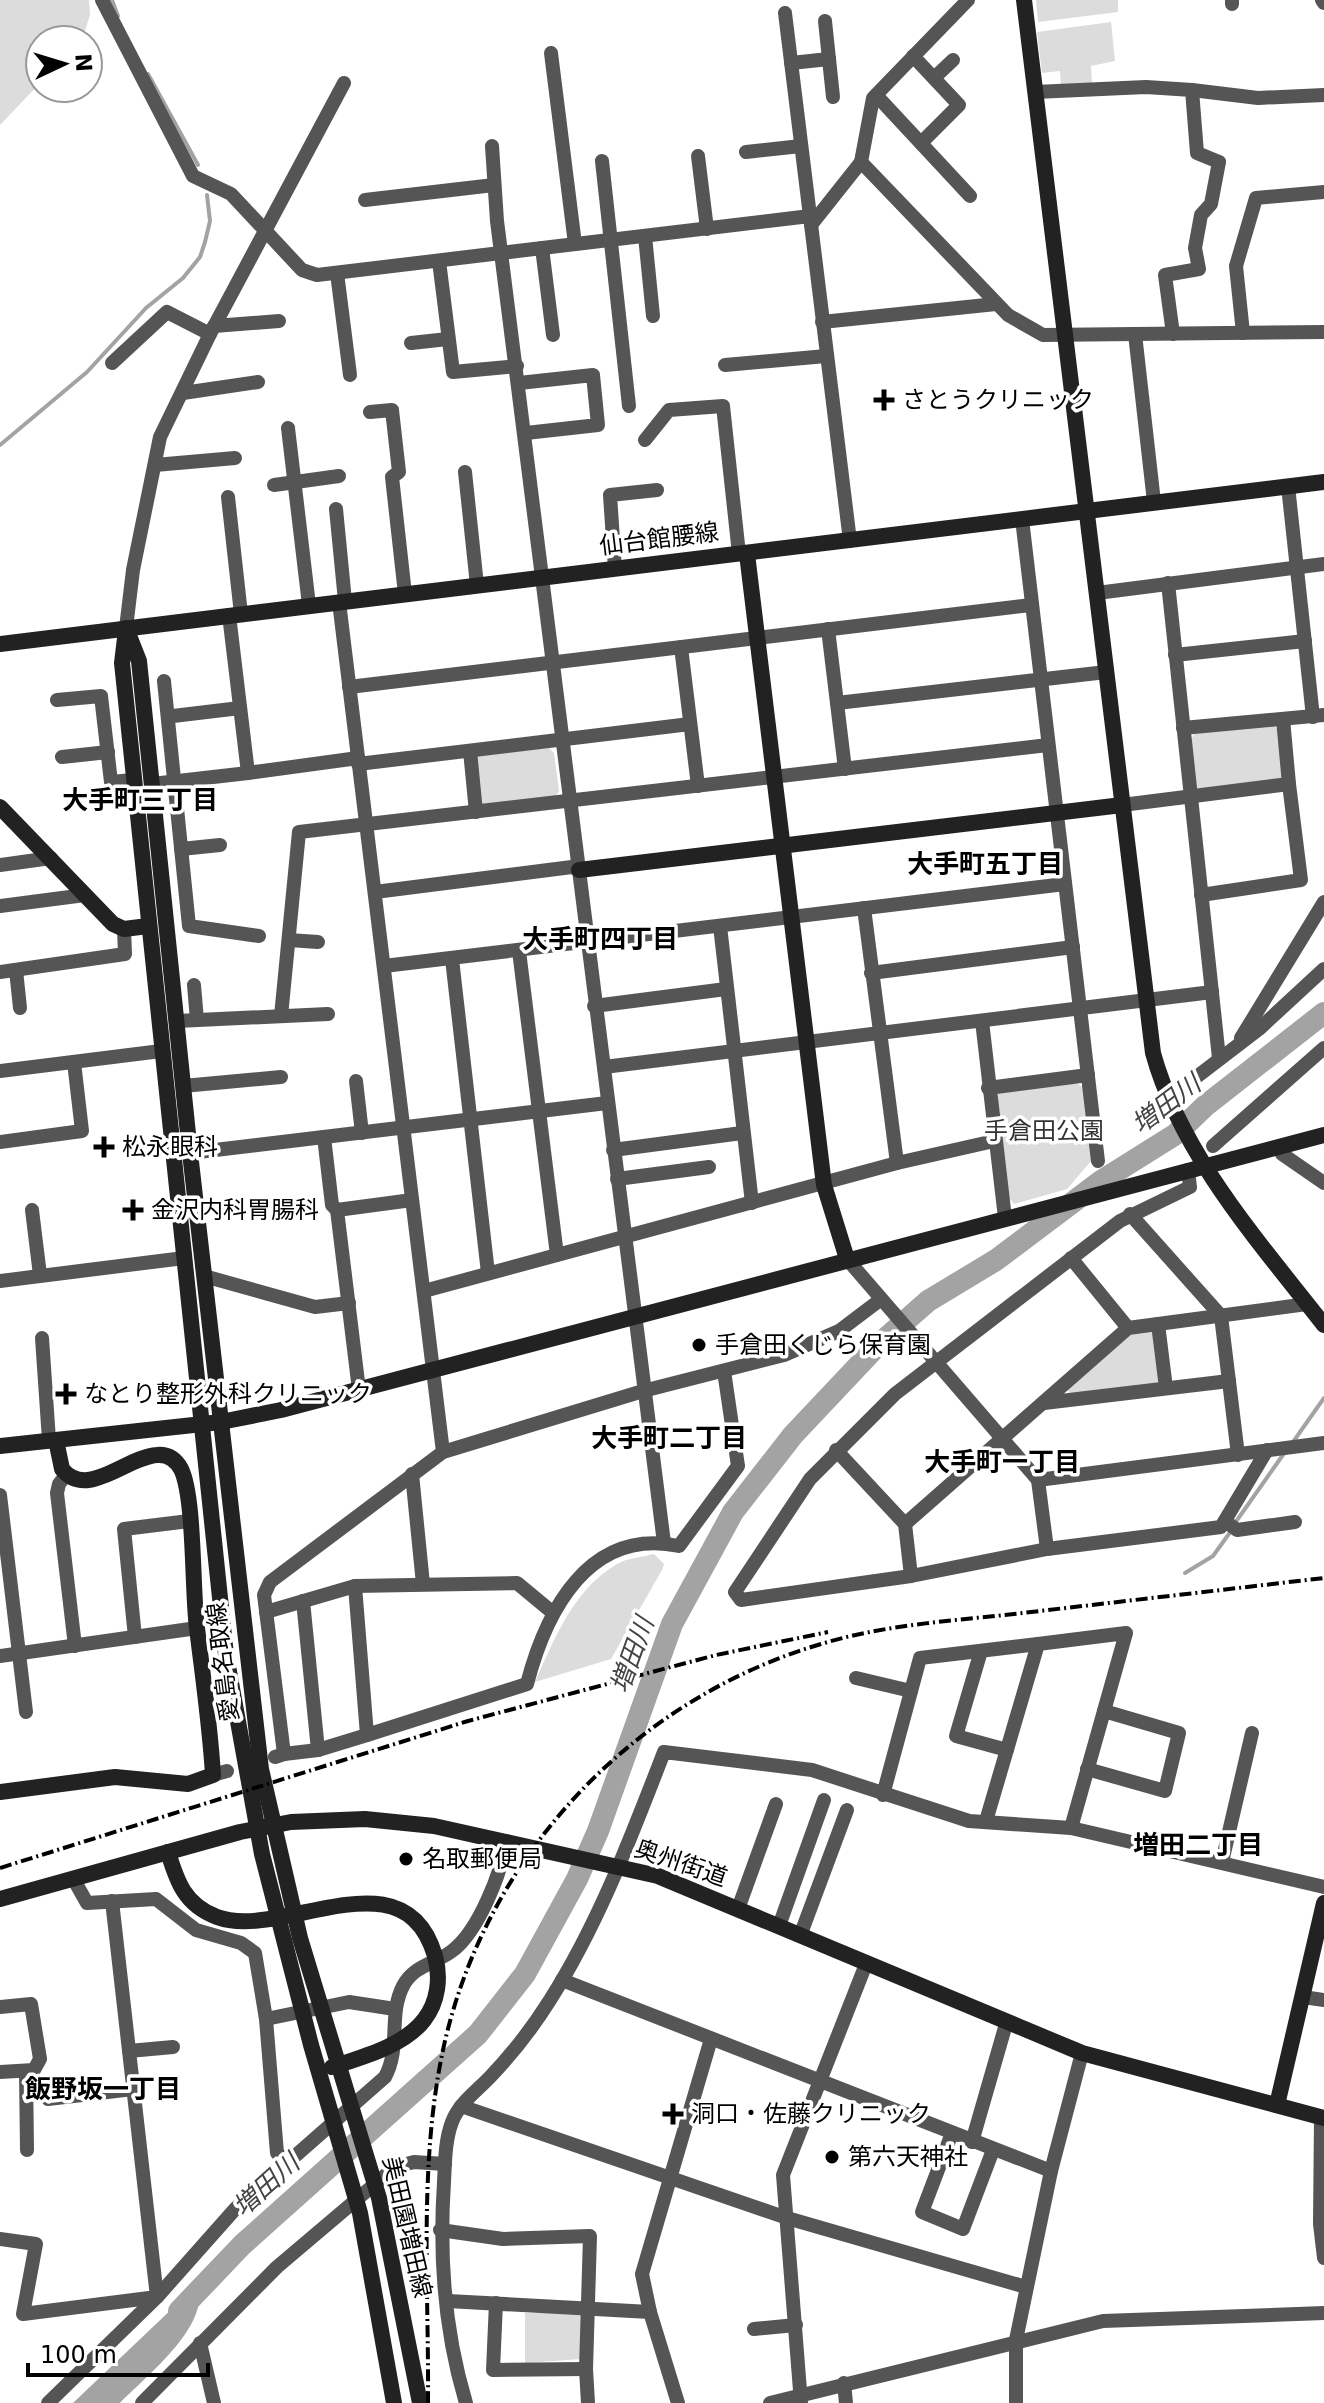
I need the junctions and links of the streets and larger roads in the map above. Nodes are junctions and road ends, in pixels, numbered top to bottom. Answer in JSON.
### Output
{"nodes":[{"id":1,"x":102,"y":0,"type":"edge"},
{"id":2,"x":968,"y":0,"type":"edge"},
{"id":3,"x":1024,"y":0,"type":"edge"},
{"id":4,"x":785,"y":13,"type":"dead end"},
{"id":5,"x":825,"y":21,"type":"dead end"},
{"id":6,"x":551,"y":53,"type":"dead end"},
{"id":7,"x":913,"y":56,"type":"junction"},
{"id":8,"x":829,"y":59,"type":"junction"},
{"id":9,"x":953,"y":60,"type":"dead end"},
{"id":10,"x":791,"y":63,"type":"junction"},
{"id":11,"x":934,"y":78,"type":"junction"},
{"id":12,"x":344,"y":83,"type":"dead end"},
{"id":13,"x":1192,"y":90,"type":"junction"},
{"id":14,"x":1035,"y":92,"type":"junction"},
{"id":15,"x":876,"y":95,"type":"junction"},
{"id":16,"x":1324,"y":95,"type":"edge"},
{"id":17,"x":833,"y":97,"type":"dead end"},
{"id":18,"x":921,"y":143,"type":"junction"},
{"id":19,"x":492,"y":146,"type":"dead end"},
{"id":20,"x":801,"y":146,"type":"junction"},
{"id":21,"x":746,"y":152,"type":"dead end"},
{"id":22,"x":698,"y":156,"type":"dead end"},
{"id":23,"x":602,"y":161,"type":"dead end"},
{"id":24,"x":861,"y":162,"type":"junction"},
{"id":25,"x":494,"y":185,"type":"junction"},
{"id":26,"x":1324,"y":192,"type":"edge"},
{"id":27,"x":970,"y":196,"type":"dead end"},
{"id":28,"x":365,"y":200,"type":"dead end"},
{"id":29,"x":810,"y":221,"type":"junction"},
{"id":30,"x":707,"y":229,"type":"junction"},
{"id":31,"x":267,"y":232,"type":"junction"},
{"id":32,"x":645,"y":236,"type":"junction"},
{"id":33,"x":610,"y":240,"type":"junction"},
{"id":34,"x":575,"y":244,"type":"junction"},
{"id":35,"x":542,"y":248,"type":"junction"},
{"id":36,"x":502,"y":254,"type":"junction"},
{"id":37,"x":439,"y":261,"type":"junction"},
{"id":38,"x":337,"y":273,"type":"junction"},
{"id":39,"x":996,"y":304,"type":"junction"},
{"id":40,"x":653,"y":316,"type":"dead end"},
{"id":41,"x":279,"y":321,"type":"dead end"},
{"id":42,"x":822,"y":322,"type":"junction"},
{"id":43,"x":212,"y":330,"type":"junction"},
{"id":44,"x":1324,"y":332,"type":"edge"},
{"id":45,"x":1243,"y":333,"type":"junction"},
{"id":46,"x":1066,"y":334,"type":"junction"},
{"id":47,"x":1135,"y":334,"type":"junction"},
{"id":48,"x":1173,"y":334,"type":"junction"},
{"id":49,"x":553,"y":335,"type":"dead end"},
{"id":50,"x":448,"y":339,"type":"junction"},
{"id":51,"x":411,"y":343,"type":"dead end"},
{"id":52,"x":826,"y":356,"type":"junction"},
{"id":53,"x":112,"y":363,"type":"dead end"},
{"id":54,"x":725,"y":365,"type":"dead end"},
{"id":55,"x":517,"y":366,"type":"junction"},
{"id":56,"x":350,"y":375,"type":"dead end"},
{"id":57,"x":258,"y":382,"type":"dead end"},
{"id":58,"x":519,"y":383,"type":"junction"},
{"id":59,"x":183,"y":393,"type":"junction"},
{"id":60,"x":629,"y":406,"type":"dead end"},
{"id":61,"x":370,"y":412,"type":"dead end"},
{"id":62,"x":288,"y":428,"type":"dead end"},
{"id":63,"x":526,"y":433,"type":"junction"},
{"id":64,"x":645,"y":440,"type":"dead end"},
{"id":65,"x":235,"y":458,"type":"dead end"},
{"id":66,"x":155,"y":465,"type":"junction"},
{"id":67,"x":465,"y":472,"type":"dead end"},
{"id":68,"x":339,"y":476,"type":"dead end"},
{"id":69,"x":1324,"y":482,"type":"edge"},
{"id":70,"x":295,"y":483,"type":"junction"},
{"id":71,"x":274,"y":485,"type":"dead end"},
{"id":72,"x":1288,"y":486,"type":"junction"},
{"id":73,"x":657,"y":490,"type":"dead end"},
{"id":74,"x":228,"y":497,"type":"dead end"},
{"id":75,"x":1154,"y":502,"type":"junction"},
{"id":76,"x":336,"y":509,"type":"dead end"},
{"id":77,"x":1086,"y":511,"type":"junction"},
{"id":78,"x":1022,"y":519,"type":"junction"},
{"id":79,"x":850,"y":541,"type":"junction"},
{"id":80,"x":743,"y":554,"type":"junction"},
{"id":81,"x":1324,"y":564,"type":"edge"},
{"id":82,"x":1298,"y":567,"type":"junction"},
{"id":83,"x":615,"y":569,"type":"junction"},
{"id":84,"x":542,"y":577,"type":"junction"},
{"id":85,"x":1168,"y":583,"type":"junction"},
{"id":86,"x":477,"y":585,"type":"junction"},
{"id":87,"x":1097,"y":593,"type":"junction"},
{"id":88,"x":405,"y":594,"type":"junction"},
{"id":89,"x":342,"y":601,"type":"junction"},
{"id":90,"x":309,"y":605,"type":"junction"},
{"id":91,"x":1031,"y":605,"type":"junction"},
{"id":92,"x":235,"y":615,"type":"junction"},
{"id":93,"x":126,"y":628,"type":"junction"},
{"id":94,"x":828,"y":629,"type":"junction"},
{"id":95,"x":758,"y":638,"type":"junction"},
{"id":96,"x":1305,"y":641,"type":"junction"},
{"id":97,"x":0,"y":644,"type":"edge"},
{"id":98,"x":681,"y":647,"type":"junction"},
{"id":99,"x":1175,"y":655,"type":"junction"},
{"id":100,"x":553,"y":662,"type":"junction"},
{"id":101,"x":1106,"y":672,"type":"junction"},
{"id":102,"x":1040,"y":679,"type":"junction"},
{"id":103,"x":164,"y":681,"type":"dead end"},
{"id":104,"x":349,"y":687,"type":"junction"},
{"id":105,"x":57,"y":700,"type":"dead end"},
{"id":106,"x":837,"y":703,"type":"junction"},
{"id":107,"x":240,"y":708,"type":"junction"},
{"id":108,"x":173,"y":716,"type":"dead end"},
{"id":109,"x":1319,"y":716,"type":"edge"},
{"id":110,"x":1283,"y":719,"type":"junction"},
{"id":111,"x":690,"y":724,"type":"junction"},
{"id":112,"x":1183,"y":728,"type":"junction"},
{"id":113,"x":563,"y":740,"type":"junction"},
{"id":114,"x":1048,"y":745,"type":"junction"},
{"id":115,"x":470,"y":751,"type":"junction"},
{"id":116,"x":108,"y":752,"type":"junction"},
{"id":117,"x":62,"y":757,"type":"dead end"},
{"id":118,"x":358,"y":761,"type":"junction"},
{"id":119,"x":845,"y":769,"type":"junction"},
{"id":120,"x":248,"y":773,"type":"junction"},
{"id":121,"x":775,"y":777,"type":"junction"},
{"id":122,"x":133,"y":780,"type":"junction"},
{"id":123,"x":174,"y":783,"type":"junction"},
{"id":124,"x":152,"y":784,"type":"junction"},
{"id":125,"x":1289,"y":784,"type":"junction"},
{"id":126,"x":698,"y":786,"type":"junction"},
{"id":127,"x":1189,"y":796,"type":"junction"},
{"id":128,"x":571,"y":801,"type":"junction"},
{"id":129,"x":1122,"y":805,"type":"junction"},
{"id":130,"x":0,"y":807,"type":"edge"},
{"id":131,"x":476,"y":812,"type":"junction"},
{"id":132,"x":1056,"y":813,"type":"junction"},
{"id":133,"x":365,"y":825,"type":"junction"},
{"id":134,"x":220,"y":845,"type":"dead end"},
{"id":135,"x":782,"y":845,"type":"junction"},
{"id":136,"x":181,"y":849,"type":"junction"},
{"id":137,"x":51,"y":858,"type":"junction"},
{"id":138,"x":0,"y":865,"type":"edge"},
{"id":139,"x":579,"y":870,"type":"junction"},
{"id":140,"x":1065,"y":884,"type":"junction"},
{"id":141,"x":375,"y":892,"type":"junction"},
{"id":142,"x":85,"y":895,"type":"junction"},
{"id":143,"x":1201,"y":895,"type":"junction"},
{"id":144,"x":1324,"y":902,"type":"edge"},
{"id":145,"x":0,"y":906,"type":"edge"},
{"id":146,"x":864,"y":908,"type":"junction"},
{"id":147,"x":790,"y":916,"type":"junction"},
{"id":148,"x":148,"y":926,"type":"junction"},
{"id":149,"x":720,"y":926,"type":"junction"},
{"id":150,"x":124,"y":929,"type":"junction"},
{"id":151,"x":259,"y":936,"type":"dead end"},
{"id":152,"x":289,"y":940,"type":"junction"},
{"id":153,"x":318,"y":942,"type":"dead end"},
{"id":154,"x":587,"y":943,"type":"junction"},
{"id":155,"x":1073,"y":947,"type":"junction"},
{"id":156,"x":519,"y":951,"type":"junction"},
{"id":157,"x":452,"y":959,"type":"junction"},
{"id":158,"x":384,"y":966,"type":"junction"},
{"id":159,"x":1324,"y":969,"type":"edge"},
{"id":160,"x":16,"y":970,"type":"junction"},
{"id":161,"x":0,"y":972,"type":"edge"},
{"id":162,"x":871,"y":973,"type":"junction"},
{"id":163,"x":194,"y":985,"type":"dead end"},
{"id":164,"x":726,"y":989,"type":"junction"},
{"id":165,"x":1212,"y":992,"type":"junction"},
{"id":166,"x":1145,"y":1000,"type":"junction"},
{"id":167,"x":594,"y":1006,"type":"junction"},
{"id":168,"x":20,"y":1008,"type":"dead end"},
{"id":169,"x":1080,"y":1009,"type":"junction"},
{"id":170,"x":328,"y":1014,"type":"dead end"},
{"id":171,"x":281,"y":1016,"type":"junction"},
{"id":172,"x":197,"y":1020,"type":"junction"},
{"id":173,"x":177,"y":1021,"type":"junction"},
{"id":174,"x":982,"y":1021,"type":"junction"},
{"id":175,"x":878,"y":1033,"type":"junction"},
{"id":176,"x":806,"y":1041,"type":"junction"},
{"id":177,"x":1239,"y":1042,"type":"junction"},
{"id":178,"x":1324,"y":1048,"type":"edge"},
{"id":179,"x":161,"y":1051,"type":"junction"},
{"id":180,"x":733,"y":1051,"type":"junction"},
{"id":181,"x":1219,"y":1058,"type":"junction"},
{"id":182,"x":74,"y":1062,"type":"junction"},
{"id":183,"x":604,"y":1067,"type":"junction"},
{"id":184,"x":0,"y":1071,"type":"edge"},
{"id":185,"x":1088,"y":1075,"type":"junction"},
{"id":186,"x":281,"y":1077,"type":"dead end"},
{"id":187,"x":356,"y":1081,"type":"dead end"},
{"id":188,"x":183,"y":1086,"type":"junction"},
{"id":189,"x":988,"y":1088,"type":"junction"},
{"id":190,"x":1171,"y":1102,"type":"junction"},
{"id":191,"x":607,"y":1103,"type":"junction"},
{"id":192,"x":538,"y":1112,"type":"junction"},
{"id":193,"x":1155,"y":1114,"type":"dead end"},
{"id":194,"x":469,"y":1120,"type":"junction"},
{"id":195,"x":402,"y":1128,"type":"junction"},
{"id":196,"x":1231,"y":1131,"type":"junction"},
{"id":197,"x":362,"y":1133,"type":"junction"},
{"id":198,"x":742,"y":1133,"type":"junction"},
{"id":199,"x":1324,"y":1135,"type":"edge"},
{"id":200,"x":324,"y":1137,"type":"junction"},
{"id":201,"x":994,"y":1141,"type":"junction"},
{"id":202,"x":0,"y":1142,"type":"edge"},
{"id":203,"x":1279,"y":1147,"type":"junction"},
{"id":204,"x":613,"y":1150,"type":"junction"},
{"id":205,"x":190,"y":1153,"type":"junction"},
{"id":206,"x":1206,"y":1154,"type":"junction"},
{"id":207,"x":1230,"y":1160,"type":"junction"},
{"id":208,"x":1098,"y":1161,"type":"dead end"},
{"id":209,"x":897,"y":1163,"type":"junction"},
{"id":210,"x":709,"y":1167,"type":"dead end"},
{"id":211,"x":1182,"y":1172,"type":"junction"},
{"id":212,"x":617,"y":1179,"type":"junction"},
{"id":213,"x":1324,"y":1183,"type":"edge"},
{"id":214,"x":824,"y":1185,"type":"junction"},
{"id":215,"x":412,"y":1200,"type":"junction"},
{"id":216,"x":752,"y":1203,"type":"junction"},
{"id":217,"x":32,"y":1210,"type":"dead end"},
{"id":218,"x":337,"y":1210,"type":"junction"},
{"id":219,"x":1130,"y":1214,"type":"junction"},
{"id":220,"x":1005,"y":1218,"type":"junction"},
{"id":221,"x":624,"y":1237,"type":"junction"},
{"id":222,"x":557,"y":1255,"type":"junction"},
{"id":223,"x":184,"y":1258,"type":"junction"},
{"id":224,"x":1071,"y":1258,"type":"junction"},
{"id":225,"x":847,"y":1259,"type":"junction"},
{"id":226,"x":488,"y":1273,"type":"junction"},
{"id":227,"x":40,"y":1275,"type":"junction"},
{"id":228,"x":204,"y":1276,"type":"junction"},
{"id":229,"x":0,"y":1281,"type":"edge"},
{"id":230,"x":424,"y":1291,"type":"junction"},
{"id":231,"x":880,"y":1300,"type":"junction"},
{"id":232,"x":349,"y":1303,"type":"junction"},
{"id":233,"x":1307,"y":1304,"type":"junction"},
{"id":234,"x":1221,"y":1316,"type":"junction"},
{"id":235,"x":634,"y":1317,"type":"junction"},
{"id":236,"x":1158,"y":1324,"type":"junction"},
{"id":237,"x":1324,"y":1325,"type":"edge"},
{"id":238,"x":1128,"y":1328,"type":"junction"},
{"id":239,"x":42,"y":1338,"type":"dead end"},
{"id":240,"x":935,"y":1361,"type":"junction"},
{"id":241,"x":434,"y":1369,"type":"junction"},
{"id":242,"x":724,"y":1371,"type":"junction"},
{"id":243,"x":1229,"y":1381,"type":"junction"},
{"id":244,"x":1166,"y":1388,"type":"junction"},
{"id":245,"x":359,"y":1390,"type":"junction"},
{"id":246,"x":643,"y":1391,"type":"junction"},
{"id":247,"x":1044,"y":1403,"type":"junction"},
{"id":248,"x":221,"y":1422,"type":"junction"},
{"id":249,"x":202,"y":1424,"type":"junction"},
{"id":250,"x":1002,"y":1438,"type":"junction"},
{"id":251,"x":53,"y":1440,"type":"junction"},
{"id":252,"x":1324,"y":1443,"type":"edge"},
{"id":253,"x":0,"y":1446,"type":"edge"},
{"id":254,"x":836,"y":1450,"type":"junction"},
{"id":255,"x":1273,"y":1450,"type":"junction"},
{"id":256,"x":443,"y":1452,"type":"junction"},
{"id":257,"x":1238,"y":1455,"type":"junction"},
{"id":258,"x":412,"y":1474,"type":"junction"},
{"id":259,"x":66,"y":1475,"type":"junction"},
{"id":260,"x":1038,"y":1480,"type":"junction"},
{"id":261,"x":0,"y":1495,"type":"edge"},
{"id":262,"x":1,"y":1514,"type":"edge"},
{"id":263,"x":189,"y":1521,"type":"junction"},
{"id":264,"x":1295,"y":1522,"type":"dead end"},
{"id":265,"x":905,"y":1524,"type":"junction"},
{"id":266,"x":1229,"y":1525,"type":"junction"},
{"id":267,"x":664,"y":1543,"type":"junction"},
{"id":268,"x":1047,"y":1549,"type":"junction"},
{"id":269,"x":3,"y":1551,"type":"edge"},
{"id":270,"x":911,"y":1576,"type":"junction"},
{"id":271,"x":423,"y":1584,"type":"junction"},
{"id":272,"x":355,"y":1586,"type":"junction"},
{"id":273,"x":303,"y":1601,"type":"junction"},
{"id":274,"x":266,"y":1612,"type":"junction"},
{"id":275,"x":552,"y":1612,"type":"junction"},
{"id":276,"x":197,"y":1628,"type":"junction"},
{"id":277,"x":135,"y":1637,"type":"junction"},
{"id":278,"x":1038,"y":1644,"type":"junction"},
{"id":279,"x":75,"y":1646,"type":"junction"},
{"id":280,"x":981,"y":1651,"type":"junction"},
{"id":281,"x":19,"y":1654,"type":"junction"},
{"id":282,"x":0,"y":1656,"type":"edge"},
{"id":283,"x":856,"y":1678,"type":"dead end"},
{"id":284,"x":911,"y":1691,"type":"junction"},
{"id":285,"x":1104,"y":1711,"type":"junction"},
{"id":286,"x":26,"y":1712,"type":"dead end"},
{"id":287,"x":1252,"y":1733,"type":"dead end"},
{"id":288,"x":367,"y":1735,"type":"junction"},
{"id":289,"x":318,"y":1750,"type":"junction"},
{"id":290,"x":1007,"y":1750,"type":"junction"},
{"id":291,"x":1087,"y":1769,"type":"junction"},
{"id":292,"x":253,"y":1771,"type":"junction"},
{"id":293,"x":0,"y":1792,"type":"edge"},
{"id":294,"x":883,"y":1795,"type":"junction"},
{"id":295,"x":824,"y":1800,"type":"dead end"},
{"id":296,"x":776,"y":1804,"type":"dead end"},
{"id":297,"x":847,"y":1810,"type":"dead end"},
{"id":298,"x":986,"y":1821,"type":"junction"},
{"id":299,"x":1071,"y":1828,"type":"junction"},
{"id":300,"x":506,"y":1841,"type":"junction"},
{"id":301,"x":168,"y":1852,"type":"junction"},
{"id":302,"x":1222,"y":1862,"type":"junction"},
{"id":303,"x":616,"y":1866,"type":"junction"},
{"id":304,"x":74,"y":1880,"type":"junction"},
{"id":305,"x":1324,"y":1887,"type":"edge"},
{"id":306,"x":0,"y":1899,"type":"edge"},
{"id":307,"x":112,"y":1901,"type":"junction"},
{"id":308,"x":1324,"y":1903,"type":"edge"},
{"id":309,"x":738,"y":1909,"type":"junction"},
{"id":310,"x":779,"y":1926,"type":"junction"},
{"id":311,"x":800,"y":1936,"type":"junction"},
{"id":312,"x":866,"y":1964,"type":"junction"},
{"id":313,"x":562,"y":1980,"type":"junction"},
{"id":314,"x":1303,"y":1997,"type":"junction"},
{"id":315,"x":1324,"y":2000,"type":"edge"},
{"id":316,"x":0,"y":2007,"type":"edge"},
{"id":317,"x":395,"y":2009,"type":"junction"},
{"id":318,"x":266,"y":2019,"type":"junction"},
{"id":319,"x":1006,"y":2024,"type":"junction"},
{"id":320,"x":711,"y":2039,"type":"junction"},
{"id":321,"x":173,"y":2047,"type":"dead end"},
{"id":322,"x":129,"y":2051,"type":"junction"},
{"id":323,"x":1082,"y":2053,"type":"junction"},
{"id":324,"x":340,"y":2064,"type":"junction"},
{"id":325,"x":26,"y":2071,"type":"junction"},
{"id":326,"x":319,"y":2071,"type":"junction"},
{"id":327,"x":0,"y":2072,"type":"edge"},
{"id":328,"x":820,"y":2082,"type":"junction"},
{"id":329,"x":133,"y":2089,"type":"junction"},
{"id":330,"x":48,"y":2099,"type":"dead end"},
{"id":331,"x":1277,"y":2105,"type":"junction"},
{"id":332,"x":461,"y":2106,"type":"junction"},
{"id":333,"x":1322,"y":2118,"type":"edge"},
{"id":334,"x":952,"y":2133,"type":"junction"},
{"id":335,"x":972,"y":2142,"type":"junction"},
{"id":336,"x":27,"y":2150,"type":"dead end"},
{"id":337,"x":993,"y":2150,"type":"junction"},
{"id":338,"x":289,"y":2163,"type":"junction"},
{"id":339,"x":445,"y":2164,"type":"junction"},
{"id":340,"x":1051,"y":2171,"type":"junction"},
{"id":341,"x":671,"y":2178,"type":"junction"},
{"id":342,"x":787,"y":2218,"type":"junction"},
{"id":343,"x":440,"y":2230,"type":"junction"},
{"id":344,"x":0,"y":2239,"type":"edge"},
{"id":345,"x":1324,"y":2258,"type":"edge"},
{"id":346,"x":1026,"y":2287,"type":"junction"},
{"id":347,"x":157,"y":2297,"type":"junction"},
{"id":348,"x":448,"y":2301,"type":"junction"},
{"id":349,"x":496,"y":2303,"type":"junction"},
{"id":350,"x":588,"y":2308,"type":"junction"},
{"id":351,"x":650,"y":2312,"type":"junction"},
{"id":352,"x":1324,"y":2313,"type":"edge"},
{"id":353,"x":796,"y":2325,"type":"junction"},
{"id":354,"x":754,"y":2329,"type":"dead end"},
{"id":355,"x":1016,"y":2340,"type":"junction"},
{"id":356,"x":200,"y":2343,"type":"junction"},
{"id":357,"x":586,"y":2369,"type":"junction"},
{"id":358,"x":844,"y":2383,"type":"junction"},
{"id":359,"x":801,"y":2399,"type":"edge"},
{"id":360,"x":48,"y":2403,"type":"edge"},
{"id":361,"x":142,"y":2403,"type":"edge"},
{"id":362,"x":214,"y":2403,"type":"edge"},
{"id":363,"x":394,"y":2403,"type":"edge"},
{"id":364,"x":420,"y":2403,"type":"edge"},
{"id":365,"x":466,"y":2403,"type":"edge"},
{"id":366,"x":588,"y":2403,"type":"edge"},
{"id":367,"x":678,"y":2403,"type":"edge"},
{"id":368,"x":770,"y":2403,"type":"edge"},
{"id":369,"x":846,"y":2403,"type":"edge"},
{"id":370,"x":1016,"y":2403,"type":"edge"}],
"edges":[{"from":1,"to":31,"type":"street"},
{"from":2,"to":7,"type":"street"},
{"from":3,"to":14,"type":"street"},
{"from":4,"to":10,"type":"street"},
{"from":5,"to":8,"type":"street"},
{"from":6,"to":34,"type":"street"},
{"from":7,"to":11,"type":"street"},
{"from":7,"to":15,"type":"street"},
{"from":8,"to":10,"type":"street"},
{"from":8,"to":17,"type":"street"},
{"from":9,"to":11,"type":"street"},
{"from":10,"to":20,"type":"street"},
{"from":11,"to":18,"type":"street"},
{"from":12,"to":31,"type":"street"},
{"from":13,"to":14,"type":"street"},
{"from":13,"to":16,"type":"street"},
{"from":13,"to":48,"type":"street"},
{"from":14,"to":46,"type":"street"},
{"from":15,"to":18,"type":"street"},
{"from":15,"to":24,"type":"street"},
{"from":18,"to":27,"type":"street"},
{"from":19,"to":25,"type":"street"},
{"from":20,"to":21,"type":"street"},
{"from":20,"to":29,"type":"street"},
{"from":22,"to":30,"type":"street"},
{"from":23,"to":33,"type":"street"},
{"from":24,"to":29,"type":"street"},
{"from":24,"to":39,"type":"street"},
{"from":25,"to":28,"type":"street"},
{"from":25,"to":36,"type":"street"},
{"from":26,"to":45,"type":"street"},
{"from":29,"to":30,"type":"street"},
{"from":29,"to":42,"type":"street"},
{"from":30,"to":32,"type":"street"},
{"from":31,"to":38,"type":"street"},
{"from":31,"to":43,"type":"street"},
{"from":32,"to":33,"type":"street"},
{"from":32,"to":40,"type":"street"},
{"from":33,"to":34,"type":"street"},
{"from":33,"to":60,"type":"street"},
{"from":34,"to":35,"type":"street"},
{"from":35,"to":36,"type":"street"},
{"from":35,"to":49,"type":"street"},
{"from":36,"to":37,"type":"street"},
{"from":36,"to":55,"type":"street"},
{"from":37,"to":38,"type":"street"},
{"from":37,"to":50,"type":"street"},
{"from":38,"to":56,"type":"street"},
{"from":39,"to":42,"type":"street"},
{"from":39,"to":46,"type":"street"},
{"from":41,"to":43,"type":"street"},
{"from":42,"to":52,"type":"street"},
{"from":43,"to":53,"type":"street"},
{"from":43,"to":59,"type":"street"},
{"from":44,"to":45,"type":"street"},
{"from":45,"to":48,"type":"street"},
{"from":46,"to":47,"type":"street"},
{"from":46,"to":77,"type":"street"},
{"from":47,"to":48,"type":"street"},
{"from":47,"to":75,"type":"street"},
{"from":50,"to":51,"type":"street"},
{"from":50,"to":55,"type":"street"},
{"from":52,"to":54,"type":"street"},
{"from":52,"to":79,"type":"street"},
{"from":55,"to":58,"type":"street"},
{"from":57,"to":59,"type":"street"},
{"from":58,"to":63,"type":"street"},
{"from":58,"to":63,"type":"street"},
{"from":59,"to":66,"type":"street"},
{"from":61,"to":88,"type":"street"},
{"from":62,"to":70,"type":"street"},
{"from":63,"to":84,"type":"street"},
{"from":64,"to":80,"type":"street"},
{"from":65,"to":66,"type":"street"},
{"from":66,"to":93,"type":"street"},
{"from":67,"to":86,"type":"street"},
{"from":68,"to":70,"type":"street"},
{"from":69,"to":72,"type":"street","name":"仙台館腰線"},
{"from":70,"to":71,"type":"street"},
{"from":70,"to":90,"type":"street"},
{"from":72,"to":75,"type":"street","name":"仙台館腰線"},
{"from":72,"to":82,"type":"street"},
{"from":73,"to":83,"type":"street"},
{"from":74,"to":92,"type":"street"},
{"from":75,"to":77,"type":"street","name":"仙台館腰線"},
{"from":76,"to":89,"type":"street"},
{"from":77,"to":78,"type":"street","name":"仙台館腰線"},
{"from":77,"to":87,"type":"street"},
{"from":78,"to":79,"type":"street","name":"仙台館腰線"},
{"from":78,"to":91,"type":"street"},
{"from":79,"to":80,"type":"street","name":"仙台館腰線"},
{"from":80,"to":83,"type":"street","name":"仙台館腰線"},
{"from":80,"to":95,"type":"street"},
{"from":81,"to":82,"type":"street"},
{"from":82,"to":85,"type":"street"},
{"from":82,"to":96,"type":"street"},
{"from":83,"to":84,"type":"street","name":"仙台館腰線"},
{"from":84,"to":86,"type":"street","name":"仙台館腰線"},
{"from":84,"to":100,"type":"street"},
{"from":85,"to":87,"type":"street"},
{"from":85,"to":99,"type":"street"},
{"from":86,"to":88,"type":"street","name":"仙台館腰線"},
{"from":87,"to":101,"type":"street"},
{"from":88,"to":89,"type":"street","name":"仙台館腰線"},
{"from":89,"to":90,"type":"street","name":"仙台館腰線"},
{"from":89,"to":104,"type":"street"},
{"from":90,"to":92,"type":"street","name":"仙台館腰線"},
{"from":91,"to":94,"type":"street"},
{"from":91,"to":102,"type":"street"},
{"from":92,"to":93,"type":"street","name":"仙台館腰線"},
{"from":92,"to":107,"type":"street"},
{"from":93,"to":97,"type":"street","name":"仙台館腰線"},
{"from":93,"to":122,"type":"street","name":"愛島名取線"},
{"from":93,"to":124,"type":"street","name":"愛島名取線"},
{"from":94,"to":95,"type":"street"},
{"from":94,"to":106,"type":"street"},
{"from":95,"to":98,"type":"street"},
{"from":95,"to":121,"type":"street"},
{"from":96,"to":99,"type":"street"},
{"from":96,"to":109,"type":"street"},
{"from":98,"to":100,"type":"street"},
{"from":98,"to":111,"type":"street"},
{"from":99,"to":112,"type":"street"},
{"from":100,"to":104,"type":"street"},
{"from":100,"to":113,"type":"street"},
{"from":101,"to":102,"type":"street"},
{"from":101,"to":129,"type":"street"},
{"from":102,"to":106,"type":"street"},
{"from":102,"to":114,"type":"street"},
{"from":103,"to":123,"type":"street"},
{"from":104,"to":118,"type":"street"},
{"from":105,"to":116,"type":"street"},
{"from":106,"to":119,"type":"street"},
{"from":107,"to":108,"type":"street"},
{"from":107,"to":120,"type":"street"},
{"from":109,"to":110,"type":"street"},
{"from":110,"to":112,"type":"street"},
{"from":110,"to":125,"type":"street"},
{"from":111,"to":113,"type":"street"},
{"from":111,"to":126,"type":"street"},
{"from":112,"to":127,"type":"street"},
{"from":113,"to":115,"type":"street"},
{"from":113,"to":128,"type":"street"},
{"from":114,"to":119,"type":"street"},
{"from":114,"to":132,"type":"street"},
{"from":115,"to":118,"type":"street"},
{"from":115,"to":131,"type":"street"},
{"from":116,"to":117,"type":"street"},
{"from":116,"to":122,"type":"street"},
{"from":118,"to":120,"type":"street"},
{"from":118,"to":133,"type":"street"},
{"from":119,"to":121,"type":"street"},
{"from":120,"to":123,"type":"street"},
{"from":121,"to":126,"type":"street"},
{"from":121,"to":135,"type":"street"},
{"from":122,"to":148,"type":"street","name":"愛島名取線"},
{"from":123,"to":124,"type":"street"},
{"from":123,"to":136,"type":"street"},
{"from":124,"to":173,"type":"street","name":"愛島名取線"},
{"from":125,"to":127,"type":"street"},
{"from":125,"to":143,"type":"street"},
{"from":126,"to":128,"type":"street"},
{"from":127,"to":129,"type":"street"},
{"from":127,"to":143,"type":"street"},
{"from":128,"to":131,"type":"street"},
{"from":128,"to":139,"type":"street"},
{"from":129,"to":132,"type":"street"},
{"from":129,"to":166,"type":"street"},
{"from":130,"to":137,"type":"street"},
{"from":131,"to":133,"type":"street"},
{"from":132,"to":135,"type":"street"},
{"from":132,"to":140,"type":"street"},
{"from":133,"to":141,"type":"street"},
{"from":133,"to":152,"type":"street"},
{"from":134,"to":136,"type":"street"},
{"from":135,"to":139,"type":"street"},
{"from":135,"to":147,"type":"street"},
{"from":136,"to":151,"type":"street"},
{"from":137,"to":138,"type":"street"},
{"from":137,"to":142,"type":"street"},
{"from":139,"to":141,"type":"street"},
{"from":139,"to":154,"type":"street"},
{"from":140,"to":146,"type":"street"},
{"from":140,"to":155,"type":"street"},
{"from":141,"to":158,"type":"street"},
{"from":142,"to":145,"type":"street"},
{"from":142,"to":150,"type":"street"},
{"from":143,"to":165,"type":"street"},
{"from":144,"to":177,"type":"street"},
{"from":146,"to":147,"type":"street"},
{"from":146,"to":162,"type":"street"},
{"from":147,"to":149,"type":"street"},
{"from":147,"to":176,"type":"street"},
{"from":148,"to":150,"type":"street"},
{"from":148,"to":179,"type":"street","name":"愛島名取線"},
{"from":149,"to":154,"type":"street"},
{"from":149,"to":164,"type":"street"},
{"from":150,"to":160,"type":"street"},
{"from":152,"to":153,"type":"street"},
{"from":152,"to":171,"type":"street"},
{"from":154,"to":156,"type":"street"},
{"from":154,"to":167,"type":"street"},
{"from":155,"to":162,"type":"street"},
{"from":155,"to":169,"type":"street"},
{"from":156,"to":157,"type":"street"},
{"from":156,"to":192,"type":"street"},
{"from":157,"to":158,"type":"street"},
{"from":157,"to":194,"type":"street"},
{"from":158,"to":195,"type":"street"},
{"from":159,"to":177,"type":"street"},
{"from":160,"to":161,"type":"street"},
{"from":160,"to":168,"type":"street"},
{"from":162,"to":175,"type":"street"},
{"from":163,"to":172,"type":"street"},
{"from":164,"to":167,"type":"street"},
{"from":164,"to":180,"type":"street"},
{"from":165,"to":166,"type":"street"},
{"from":165,"to":181,"type":"street"},
{"from":166,"to":169,"type":"street"},
{"from":166,"to":190,"type":"street"},
{"from":167,"to":183,"type":"street"},
{"from":169,"to":174,"type":"street"},
{"from":169,"to":185,"type":"street"},
{"from":170,"to":171,"type":"street"},
{"from":171,"to":172,"type":"street"},
{"from":172,"to":173,"type":"street"},
{"from":173,"to":188,"type":"street","name":"愛島名取線"},
{"from":174,"to":175,"type":"street"},
{"from":174,"to":189,"type":"street"},
{"from":175,"to":176,"type":"street"},
{"from":175,"to":209,"type":"street"},
{"from":176,"to":180,"type":"street"},
{"from":176,"to":214,"type":"street"},
{"from":177,"to":181,"type":"street"},
{"from":178,"to":196,"type":"street"},
{"from":179,"to":182,"type":"street"},
{"from":179,"to":223,"type":"street","name":"愛島名取線"},
{"from":180,"to":183,"type":"street"},
{"from":180,"to":198,"type":"street"},
{"from":181,"to":190,"type":"street"},
{"from":182,"to":184,"type":"street"},
{"from":182,"to":202,"type":"street"},
{"from":183,"to":191,"type":"street"},
{"from":185,"to":189,"type":"street"},
{"from":185,"to":208,"type":"street"},
{"from":186,"to":188,"type":"street"},
{"from":187,"to":197,"type":"street"},
{"from":188,"to":205,"type":"street","name":"愛島名取線"},
{"from":189,"to":201,"type":"street"},
{"from":190,"to":193,"type":"street"},
{"from":190,"to":206,"type":"street"},
{"from":191,"to":192,"type":"street"},
{"from":191,"to":204,"type":"street"},
{"from":192,"to":194,"type":"street"},
{"from":192,"to":222,"type":"street"},
{"from":194,"to":195,"type":"street"},
{"from":194,"to":226,"type":"street"},
{"from":195,"to":197,"type":"street"},
{"from":195,"to":215,"type":"street"},
{"from":196,"to":206,"type":"street"},
{"from":196,"to":207,"type":"street"},
{"from":197,"to":200,"type":"street"},
{"from":198,"to":204,"type":"street"},
{"from":198,"to":216,"type":"street"},
{"from":199,"to":203,"type":"street"},
{"from":200,"to":205,"type":"street"},
{"from":200,"to":218,"type":"street"},
{"from":201,"to":209,"type":"street"},
{"from":201,"to":220,"type":"street"},
{"from":203,"to":207,"type":"street"},
{"from":203,"to":213,"type":"street"},
{"from":204,"to":212,"type":"street"},
{"from":205,"to":228,"type":"street","name":"愛島名取線"},
{"from":206,"to":207,"type":"street"},
{"from":206,"to":211,"type":"street"},
{"from":206,"to":233,"type":"street"},
{"from":209,"to":214,"type":"street"},
{"from":210,"to":212,"type":"street"},
{"from":211,"to":219,"type":"street"},
{"from":211,"to":220,"type":"street"},
{"from":212,"to":221,"type":"street"},
{"from":214,"to":216,"type":"street"},
{"from":214,"to":225,"type":"street"},
{"from":215,"to":218,"type":"street"},
{"from":215,"to":230,"type":"street"},
{"from":216,"to":221,"type":"street"},
{"from":217,"to":227,"type":"street"},
{"from":218,"to":232,"type":"street"},
{"from":219,"to":224,"type":"street"},
{"from":219,"to":234,"type":"street"},
{"from":220,"to":225,"type":"street"},
{"from":221,"to":222,"type":"street"},
{"from":221,"to":235,"type":"street"},
{"from":222,"to":226,"type":"street"},
{"from":223,"to":227,"type":"street"},
{"from":223,"to":249,"type":"street","name":"愛島名取線"},
{"from":224,"to":238,"type":"street"},
{"from":224,"to":240,"type":"street"},
{"from":225,"to":231,"type":"street"},
{"from":225,"to":235,"type":"street"},
{"from":226,"to":230,"type":"street"},
{"from":227,"to":229,"type":"street"},
{"from":228,"to":232,"type":"street"},
{"from":228,"to":248,"type":"street","name":"愛島名取線"},
{"from":230,"to":241,"type":"street"},
{"from":231,"to":240,"type":"street"},
{"from":231,"to":242,"type":"street"},
{"from":232,"to":245,"type":"street"},
{"from":233,"to":234,"type":"street"},
{"from":233,"to":237,"type":"street"},
{"from":234,"to":236,"type":"street"},
{"from":234,"to":243,"type":"street"},
{"from":235,"to":241,"type":"street"},
{"from":235,"to":246,"type":"street"},
{"from":236,"to":238,"type":"street"},
{"from":236,"to":244,"type":"street"},
{"from":238,"to":247,"type":"street"},
{"from":239,"to":251,"type":"street"},
{"from":240,"to":250,"type":"street"},
{"from":240,"to":254,"type":"street"},
{"from":241,"to":245,"type":"street"},
{"from":241,"to":256,"type":"street"},
{"from":242,"to":246,"type":"street"},
{"from":242,"to":267,"type":"street"},
{"from":243,"to":244,"type":"street"},
{"from":243,"to":257,"type":"street"},
{"from":244,"to":247,"type":"street"},
{"from":245,"to":248,"type":"street"},
{"from":246,"to":256,"type":"street"},
{"from":246,"to":267,"type":"street"},
{"from":247,"to":250,"type":"street"},
{"from":248,"to":249,"type":"street"},
{"from":248,"to":292,"type":"street","name":"愛島名取線"},
{"from":249,"to":251,"type":"street"},
{"from":249,"to":292,"type":"street","name":"愛島名取線"},
{"from":250,"to":260,"type":"street"},
{"from":250,"to":265,"type":"street"},
{"from":251,"to":253,"type":"street"},
{"from":251,"to":259,"type":"street"},
{"from":252,"to":255,"type":"street"},
{"from":254,"to":265,"type":"street"},
{"from":254,"to":270,"type":"street"},
{"from":255,"to":257,"type":"street"},
{"from":255,"to":266,"type":"street"},
{"from":256,"to":258,"type":"street"},
{"from":257,"to":260,"type":"street"},
{"from":258,"to":271,"type":"street"},
{"from":258,"to":274,"type":"street"},
{"from":259,"to":263,"type":"street"},
{"from":259,"to":279,"type":"street"},
{"from":260,"to":268,"type":"street"},
{"from":261,"to":262,"type":"street"},
{"from":262,"to":269,"type":"street"},
{"from":263,"to":276,"type":"street"},
{"from":263,"to":277,"type":"street"},
{"from":264,"to":266,"type":"street"},
{"from":265,"to":270,"type":"street"},
{"from":266,"to":268,"type":"street"},
{"from":267,"to":275,"type":"street"},
{"from":268,"to":270,"type":"street"},
{"from":269,"to":281,"type":"street"},
{"from":271,"to":272,"type":"street"},
{"from":271,"to":275,"type":"street"},
{"from":272,"to":273,"type":"street"},
{"from":272,"to":288,"type":"street"},
{"from":273,"to":274,"type":"street"},
{"from":273,"to":289,"type":"street"},
{"from":274,"to":289,"type":"street"},
{"from":275,"to":288,"type":"street"},
{"from":276,"to":277,"type":"street"},
{"from":276,"to":293,"type":"street"},
{"from":277,"to":279,"type":"street"},
{"from":278,"to":280,"type":"street"},
{"from":278,"to":285,"type":"street"},
{"from":278,"to":290,"type":"street"},
{"from":279,"to":281,"type":"street"},
{"from":280,"to":284,"type":"street"},
{"from":280,"to":290,"type":"street"},
{"from":281,"to":282,"type":"street"},
{"from":281,"to":286,"type":"street"},
{"from":283,"to":284,"type":"street"},
{"from":284,"to":294,"type":"street"},
{"from":285,"to":291,"type":"street"},
{"from":285,"to":291,"type":"street"},
{"from":287,"to":302,"type":"street"},
{"from":288,"to":289,"type":"street"},
{"from":290,"to":298,"type":"street"},
{"from":291,"to":299,"type":"street"},
{"from":292,"to":324,"type":"street","name":"愛島名取線"},
{"from":292,"to":326,"type":"street","name":"愛島名取線"},
{"from":294,"to":298,"type":"street"},
{"from":294,"to":303,"type":"street"},
{"from":295,"to":310,"type":"street"},
{"from":296,"to":309,"type":"street"},
{"from":297,"to":311,"type":"street"},
{"from":298,"to":299,"type":"street"},
{"from":299,"to":302,"type":"street"},
{"from":300,"to":301,"type":"street","name":"奥州街道"},
{"from":300,"to":303,"type":"street","name":"奥州街道"},
{"from":300,"to":317,"type":"street"},
{"from":301,"to":304,"type":"street","name":"奥州街道"},
{"from":301,"to":324,"type":"street"},
{"from":302,"to":305,"type":"street"},
{"from":303,"to":309,"type":"street","name":"奥州街道"},
{"from":303,"to":313,"type":"street"},
{"from":304,"to":306,"type":"street","name":"奥州街道"},
{"from":304,"to":307,"type":"street"},
{"from":307,"to":318,"type":"street"},
{"from":307,"to":322,"type":"street"},
{"from":308,"to":314,"type":"street"},
{"from":309,"to":310,"type":"street","name":"奥州街道"},
{"from":310,"to":311,"type":"street","name":"奥州街道"},
{"from":311,"to":312,"type":"street","name":"奥州街道"},
{"from":312,"to":319,"type":"street","name":"奥州街道"},
{"from":312,"to":328,"type":"street"},
{"from":313,"to":320,"type":"street"},
{"from":313,"to":332,"type":"street"},
{"from":314,"to":315,"type":"street"},
{"from":314,"to":331,"type":"street"},
{"from":316,"to":325,"type":"street"},
{"from":317,"to":318,"type":"street"},
{"from":317,"to":338,"type":"street"},
{"from":318,"to":338,"type":"street"},
{"from":319,"to":323,"type":"street","name":"奥州街道"},
{"from":319,"to":335,"type":"street"},
{"from":320,"to":328,"type":"street"},
{"from":320,"to":341,"type":"street"},
{"from":321,"to":322,"type":"street"},
{"from":322,"to":329,"type":"street"},
{"from":323,"to":331,"type":"street","name":"奥州街道"},
{"from":323,"to":340,"type":"street"},
{"from":324,"to":326,"type":"street"},
{"from":324,"to":364,"type":"street","name":"美田園増田線"},
{"from":325,"to":327,"type":"street"},
{"from":325,"to":336,"type":"street"},
{"from":326,"to":363,"type":"street","name":"美田園増田線"},
{"from":328,"to":334,"type":"street"},
{"from":328,"to":342,"type":"street"},
{"from":329,"to":330,"type":"street"},
{"from":329,"to":347,"type":"street"},
{"from":331,"to":333,"type":"street","name":"奥州街道"},
{"from":332,"to":339,"type":"street"},
{"from":332,"to":341,"type":"street"},
{"from":333,"to":345,"type":"street"},
{"from":334,"to":335,"type":"street"},
{"from":334,"to":337,"type":"street"},
{"from":335,"to":337,"type":"street"},
{"from":337,"to":340,"type":"street"},
{"from":338,"to":347,"type":"street"},
{"from":339,"to":343,"type":"street"},
{"from":339,"to":356,"type":"street"},
{"from":340,"to":346,"type":"street"},
{"from":341,"to":342,"type":"street"},
{"from":341,"to":351,"type":"street"},
{"from":342,"to":346,"type":"street"},
{"from":342,"to":353,"type":"street"},
{"from":343,"to":348,"type":"street"},
{"from":343,"to":350,"type":"street"},
{"from":344,"to":347,"type":"street"},
{"from":346,"to":355,"type":"street"},
{"from":347,"to":360,"type":"street"},
{"from":348,"to":349,"type":"street"},
{"from":348,"to":365,"type":"street"},
{"from":349,"to":350,"type":"street"},
{"from":349,"to":357,"type":"street"},
{"from":350,"to":351,"type":"street"},
{"from":350,"to":357,"type":"street"},
{"from":351,"to":367,"type":"street"},
{"from":352,"to":355,"type":"street"},
{"from":353,"to":354,"type":"street"},
{"from":353,"to":359,"type":"street"},
{"from":355,"to":358,"type":"street"},
{"from":355,"to":370,"type":"street"},
{"from":356,"to":361,"type":"street"},
{"from":356,"to":362,"type":"street"},
{"from":357,"to":366,"type":"street"},
{"from":358,"to":359,"type":"street"},
{"from":358,"to":369,"type":"street"},
{"from":359,"to":368,"type":"street"}]}
